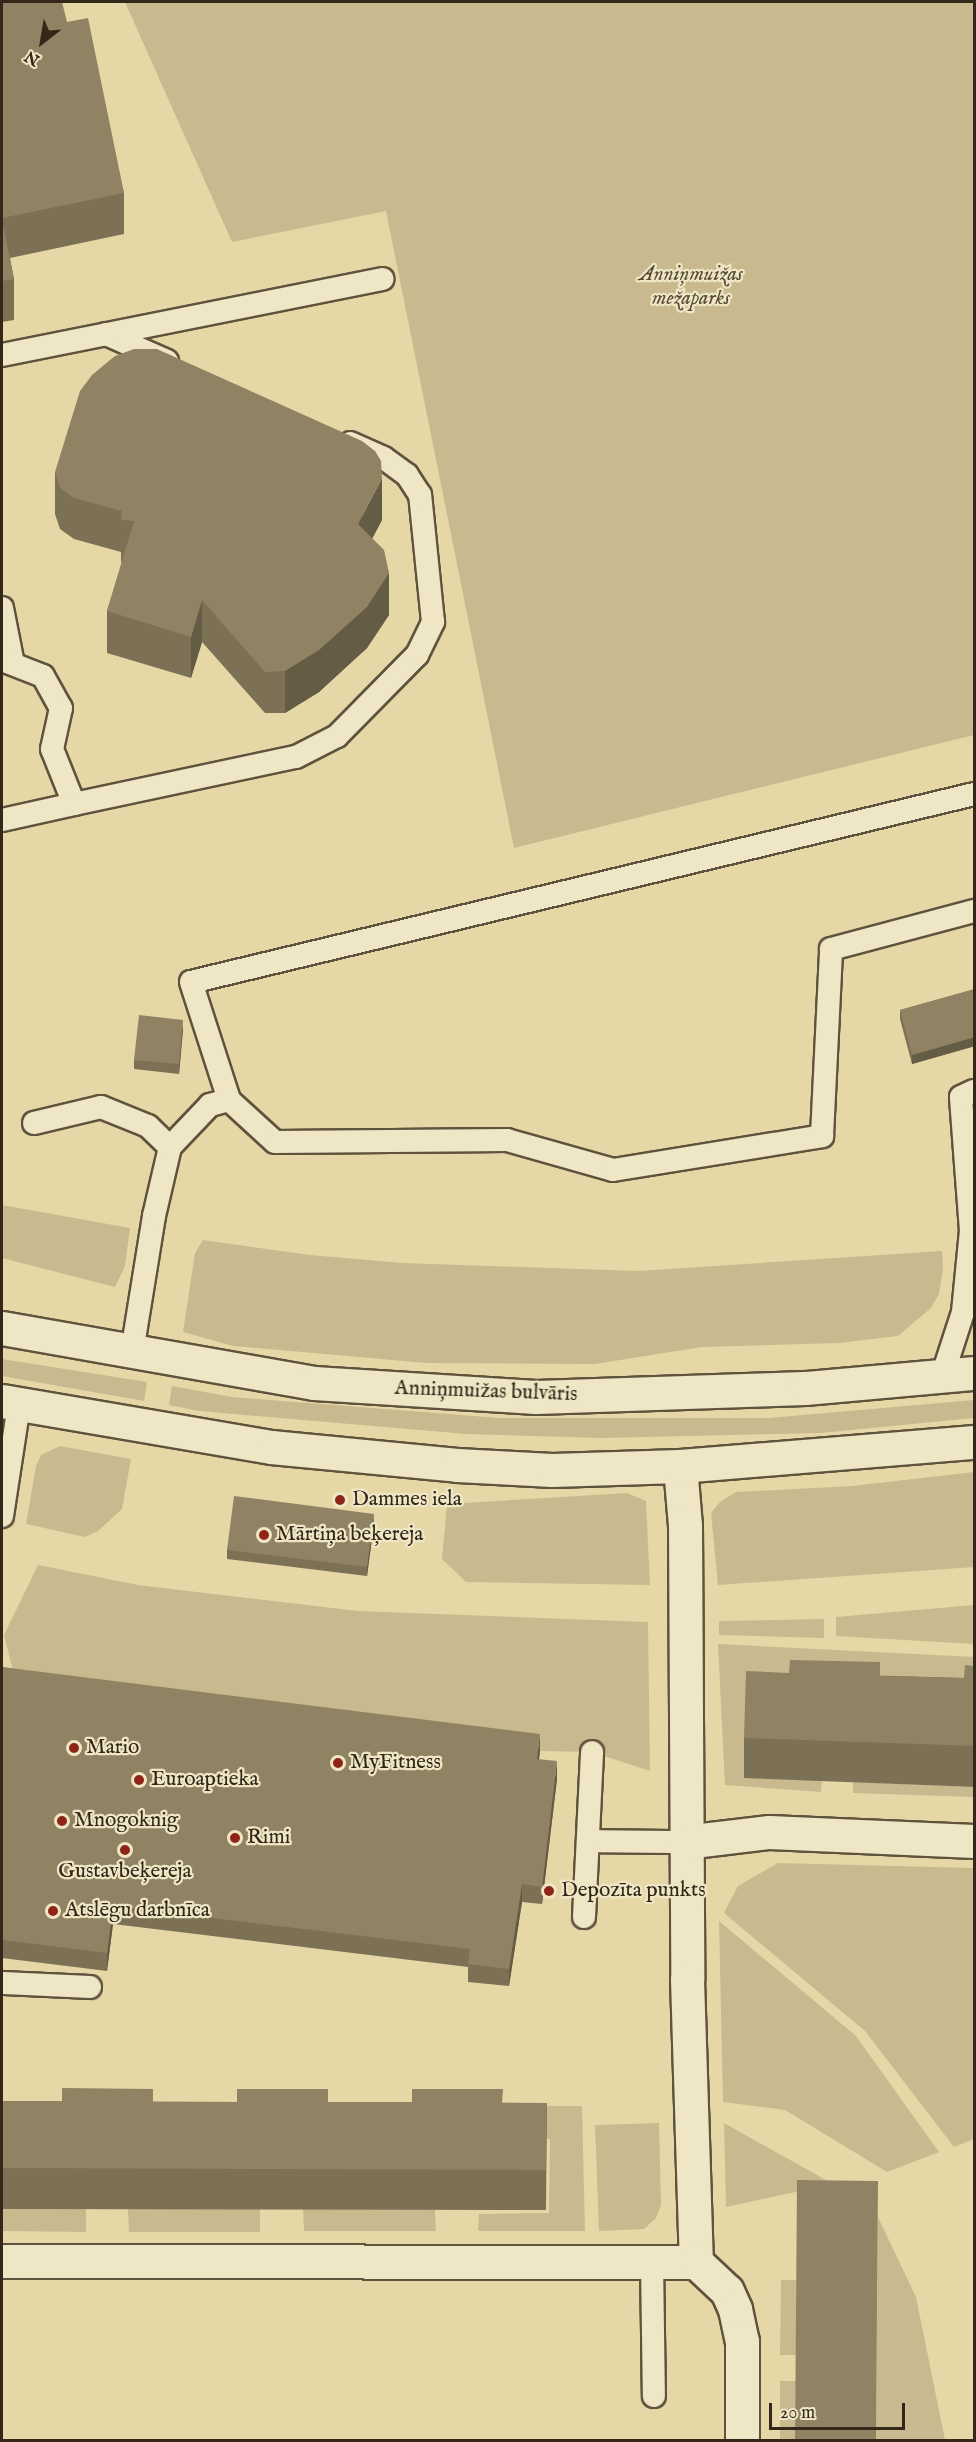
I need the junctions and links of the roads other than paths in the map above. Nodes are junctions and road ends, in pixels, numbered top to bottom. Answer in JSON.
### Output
{"nodes":[{"id":1,"x":382,"y":279,"type":"dead end"},
{"id":2,"x":106,"y":334,"type":"junction"},
{"id":3,"x":2,"y":355,"type":"edge"},
{"id":4,"x":192,"y":372,"type":"edge"},
{"id":5,"x":330,"y":434,"type":"edge"},
{"id":6,"x":2,"y":608,"type":"edge"},
{"id":7,"x":7,"y":662,"type":"edge"},
{"id":8,"x":975,"y":794,"type":"edge"},
{"id":9,"x":74,"y":804,"type":"junction"},
{"id":10,"x":2,"y":820,"type":"edge"},
{"id":11,"x":975,"y":911,"type":"edge"},
{"id":12,"x":975,"y":1091,"type":"edge"},
{"id":13,"x":229,"y":1100,"type":"junction"},
{"id":14,"x":34,"y":1123,"type":"dead end"},
{"id":15,"x":170,"y":1147,"type":"junction"},
{"id":16,"x":2,"y":1328,"type":"edge"},
{"id":17,"x":132,"y":1352,"type":"junction"},
{"id":18,"x":975,"y":1373,"type":"edge"},
{"id":19,"x":942,"y":1377,"type":"junction"},
{"id":20,"x":10,"y":1403,"type":"edge"},
{"id":21,"x":975,"y":1442,"type":"edge"},
{"id":22,"x":680,"y":1466,"type":"junction"},
{"id":23,"x":2,"y":1516,"type":"edge"},
{"id":24,"x":592,"y":1752,"type":"dead end"},
{"id":25,"x":588,"y":1841,"type":"junction"},
{"id":26,"x":975,"y":1841,"type":"edge"},
{"id":27,"x":685,"y":1842,"type":"junction"},
{"id":28,"x":584,"y":1917,"type":"dead end"},
{"id":29,"x":2,"y":1983,"type":"edge"},
{"id":30,"x":90,"y":1987,"type":"dead end"},
{"id":31,"x":2,"y":2261,"type":"edge"},
{"id":32,"x":652,"y":2261,"type":"junction"},
{"id":33,"x":696,"y":2262,"type":"junction"},
{"id":34,"x":654,"y":2396,"type":"dead end"},
{"id":35,"x":742,"y":2440,"type":"edge"}],
"edges":[{"from":1,"to":2,"type":"lane"},
{"from":2,"to":3,"type":"lane"},
{"from":2,"to":4,"type":"lane"},
{"from":5,"to":9,"type":"lane"},
{"from":6,"to":7,"type":"lane"},
{"from":7,"to":9,"type":"lane"},
{"from":8,"to":13,"type":"lane"},
{"from":9,"to":10,"type":"lane"},
{"from":11,"to":13,"type":"lane"},
{"from":12,"to":19,"type":"lane"},
{"from":13,"to":15,"type":"lane"},
{"from":14,"to":15,"type":"lane"},
{"from":15,"to":17,"type":"lane"},
{"from":16,"to":17,"type":"street","name":"Anniņmuižas bulvāris"},
{"from":17,"to":19,"type":"street","name":"Anniņmuižas bulvāris"},
{"from":18,"to":19,"type":"street","name":"Anniņmuižas bulvāris"},
{"from":20,"to":22,"type":"street"},
{"from":20,"to":23,"type":"lane"},
{"from":21,"to":22,"type":"street"},
{"from":22,"to":27,"type":"street"},
{"from":24,"to":25,"type":"lane"},
{"from":25,"to":27,"type":"lane"},
{"from":25,"to":28,"type":"lane"},
{"from":26,"to":27,"type":"street"},
{"from":27,"to":33,"type":"street"},
{"from":29,"to":30,"type":"lane"},
{"from":31,"to":32,"type":"street"},
{"from":32,"to":33,"type":"street"},
{"from":32,"to":34,"type":"lane"},
{"from":33,"to":35,"type":"street"}]}
